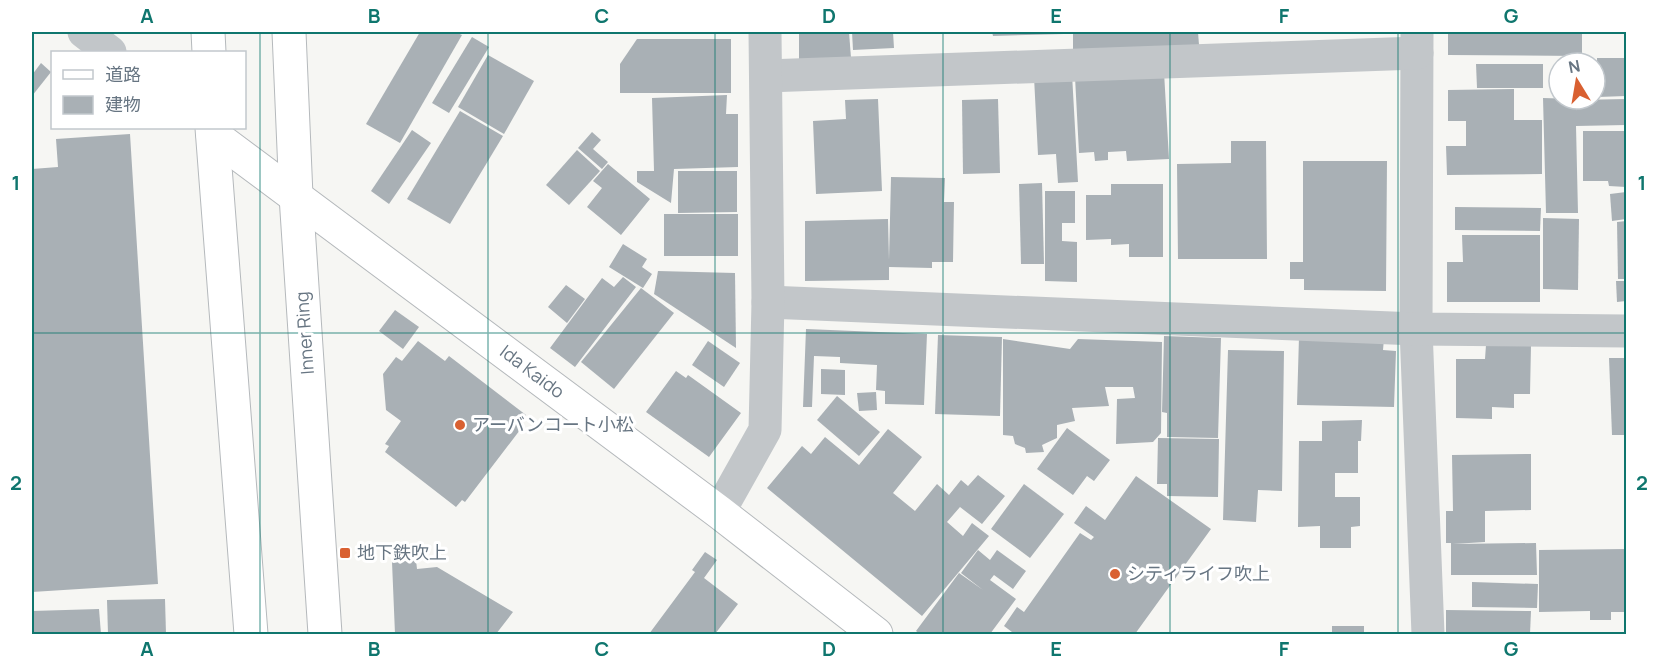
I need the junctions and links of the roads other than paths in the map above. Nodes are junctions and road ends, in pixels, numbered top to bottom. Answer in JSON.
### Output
{"nodes":[{"id":1,"x":84,"y":32,"type":"edge"},
{"id":2,"x":208,"y":32,"type":"edge"},
{"id":3,"x":289,"y":32,"type":"edge"},
{"id":4,"x":765,"y":32,"type":"edge"},
{"id":5,"x":1418,"y":42,"type":"edge"},
{"id":6,"x":109,"y":51,"type":"edge"},
{"id":7,"x":209,"y":51,"type":"edge"},
{"id":8,"x":766,"y":76,"type":"junction"},
{"id":9,"x":210,"y":130,"type":"edge"},
{"id":10,"x":296,"y":196,"type":"junction"},
{"id":11,"x":768,"y":302,"type":"junction"},
{"id":12,"x":1416,"y":329,"type":"junction"},
{"id":13,"x":1626,"y":331,"type":"edge"},
{"id":14,"x":719,"y":512,"type":"junction"},
{"id":15,"x":251,"y":634,"type":"edge"},
{"id":16,"x":325,"y":634,"type":"edge"},
{"id":17,"x":876,"y":634,"type":"edge"},
{"id":18,"x":1428,"y":634,"type":"edge"}],
"edges":[{"from":1,"to":6,"type":"street"},
{"from":2,"to":7,"type":"main road"},
{"from":3,"to":10,"type":"main road","name":"Inner Ring"},
{"from":4,"to":8,"type":"street"},
{"from":5,"to":8,"type":"street"},
{"from":5,"to":12,"type":"street"},
{"from":8,"to":11,"type":"street"},
{"from":9,"to":10,"type":"main road","name":"Ida Kaido"},
{"from":9,"to":15,"type":"main road"},
{"from":10,"to":14,"type":"main road","name":"Ida Kaido"},
{"from":10,"to":16,"type":"main road","name":"Inner Ring"},
{"from":11,"to":12,"type":"street"},
{"from":11,"to":14,"type":"street"},
{"from":12,"to":13,"type":"street"},
{"from":12,"to":18,"type":"street"},
{"from":14,"to":17,"type":"main road","name":"Ida Kaido"}]}
